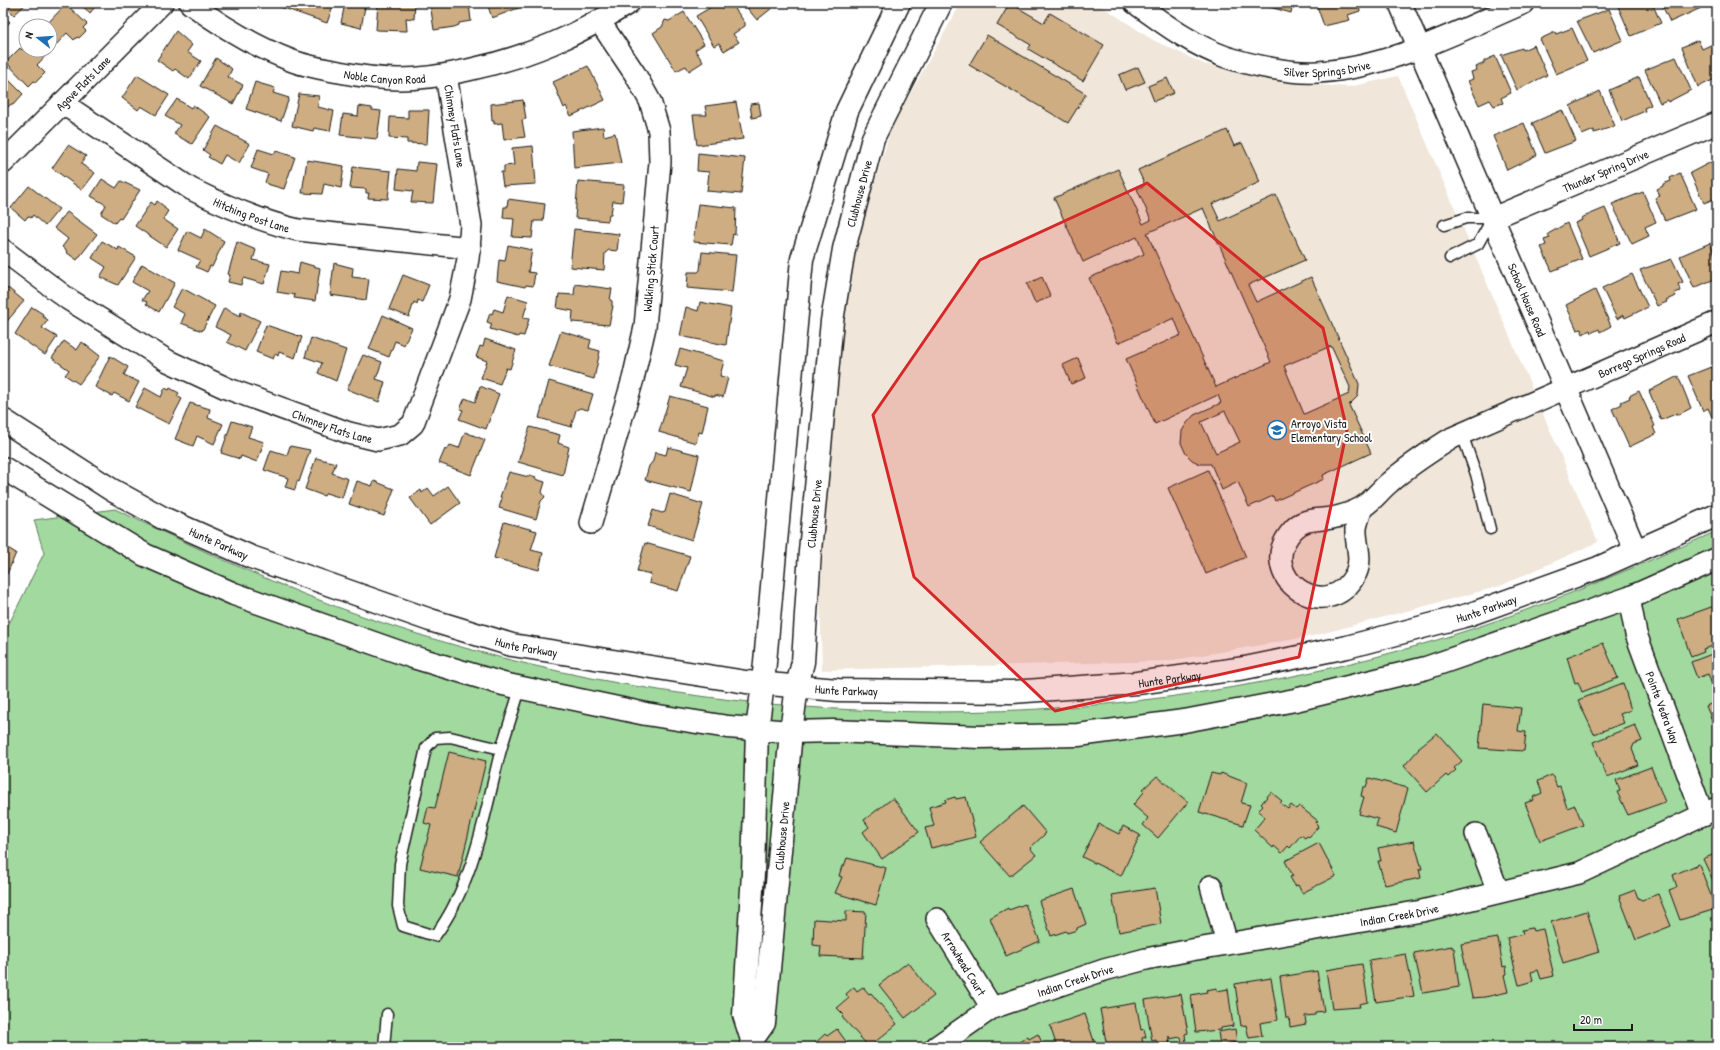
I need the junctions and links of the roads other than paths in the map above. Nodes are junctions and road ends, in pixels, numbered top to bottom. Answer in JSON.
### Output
{"nodes":[{"id":1,"x":162,"y":3,"type":"edge"},
{"id":2,"x":190,"y":3,"type":"edge"},
{"id":3,"x":629,"y":3,"type":"edge"},
{"id":4,"x":899,"y":3,"type":"edge"},
{"id":5,"x":941,"y":3,"type":"edge"},
{"id":6,"x":1134,"y":3,"type":"edge"},
{"id":7,"x":1400,"y":3,"type":"edge"},
{"id":8,"x":1524,"y":3,"type":"edge"},
{"id":9,"x":600,"y":22,"type":"junction"},
{"id":10,"x":1418,"y":49,"type":"junction"},
{"id":11,"x":446,"y":75,"type":"junction"},
{"id":12,"x":62,"y":103,"type":"junction"},
{"id":13,"x":1717,"y":123,"type":"edge"},
{"id":14,"x":3,"y":163,"type":"edge"},
{"id":15,"x":1493,"y":218,"type":"junction"},
{"id":16,"x":1444,"y":225,"type":"dead end"},
{"id":17,"x":470,"y":248,"type":"junction"},
{"id":18,"x":3,"y":250,"type":"edge"},
{"id":19,"x":1450,"y":258,"type":"dead end"},
{"id":20,"x":1717,"y":322,"type":"edge"},
{"id":21,"x":1567,"y":388,"type":"junction"},
{"id":22,"x":3,"y":420,"type":"edge"},
{"id":23,"x":1462,"y":434,"type":"junction"},
{"id":24,"x":3,"y":468,"type":"edge"},
{"id":25,"x":1362,"y":508,"type":"junction"},
{"id":26,"x":1717,"y":515,"type":"edge"},
{"id":27,"x":591,"y":523,"type":"dead end"},
{"id":28,"x":1490,"y":529,"type":"dead end"},
{"id":29,"x":1636,"y":552,"type":"junction"},
{"id":30,"x":1717,"y":559,"type":"edge"},
{"id":31,"x":1629,"y":598,"type":"junction"},
{"id":32,"x":763,"y":684,"type":"junction"},
{"id":33,"x":797,"y":686,"type":"junction"},
{"id":34,"x":520,"y":688,"type":"junction"},
{"id":35,"x":757,"y":730,"type":"junction"},
{"id":36,"x":791,"y":732,"type":"junction"},
{"id":37,"x":501,"y":749,"type":"junction"},
{"id":38,"x":1710,"y":811,"type":"edge"},
{"id":39,"x":1476,"y":834,"type":"dead end"},
{"id":40,"x":1211,"y":886,"type":"dead end"},
{"id":41,"x":1498,"y":891,"type":"junction"},
{"id":42,"x":937,"y":919,"type":"dead end"},
{"id":43,"x":1227,"y":944,"type":"junction"},
{"id":44,"x":992,"y":1008,"type":"junction"},
{"id":45,"x":387,"y":1014,"type":"dead end"},
{"id":46,"x":752,"y":1043,"type":"edge"},
{"id":47,"x":384,"y":1047,"type":"edge"},
{"id":48,"x":936,"y":1047,"type":"edge"}],
"edges":[{"from":1,"to":12,"type":"street","name":"Agave Flats Lane"},
{"from":2,"to":11,"type":"street","name":"Noble Canyon Road"},
{"from":3,"to":9,"type":"street","name":"Noble Canyon Road"},
{"from":4,"to":32,"type":"main road","name":"Clubhouse Drive"},
{"from":5,"to":33,"type":"main road","name":"Clubhouse Drive"},
{"from":6,"to":10,"type":"street","name":"Silver Springs Drive"},
{"from":7,"to":10,"type":"main road","name":"School House Road"},
{"from":8,"to":10,"type":"street","name":"Silver Springs Drive"},
{"from":9,"to":11,"type":"street","name":"Noble Canyon Road"},
{"from":9,"to":27,"type":"street","name":"Walking Stick Court"},
{"from":10,"to":15,"type":"main road","name":"School House Road"},
{"from":11,"to":17,"type":"street","name":"Chimney Flats Lane"},
{"from":12,"to":14,"type":"street","name":"Agave Flats Lane"},
{"from":12,"to":17,"type":"street","name":"Hitching Post Lane"},
{"from":13,"to":15,"type":"street","name":"Thunder Spring Drive"},
{"from":15,"to":16,"type":"lane"},
{"from":15,"to":19,"type":"lane"},
{"from":15,"to":21,"type":"main road","name":"School House Road"},
{"from":17,"to":18,"type":"street","name":"Chimney Flats Lane"},
{"from":20,"to":21,"type":"street","name":"Borrego Springs Road"},
{"from":21,"to":23,"type":"street","name":"Borrego Springs Road"},
{"from":21,"to":29,"type":"main road","name":"School House Road"},
{"from":22,"to":32,"type":"main road","name":"Hunte Parkway"},
{"from":23,"to":25,"type":"street","name":"Borrego Springs Road"},
{"from":23,"to":28,"type":"lane"},
{"from":24,"to":34,"type":"main road"},
{"from":25,"to":25,"type":"street"},
{"from":26,"to":29,"type":"main road","name":"Hunte Parkway"},
{"from":29,"to":33,"type":"main road","name":"Hunte Parkway"},
{"from":30,"to":31,"type":"main road"},
{"from":31,"to":36,"type":"main road"},
{"from":31,"to":38,"type":"street","name":"Pointe Vedra Way"},
{"from":32,"to":33,"type":"main road","name":"Hunte Parkway"},
{"from":32,"to":35,"type":"main road","name":"Clubhouse Drive"},
{"from":33,"to":36,"type":"main road","name":"Clubhouse Drive"},
{"from":34,"to":35,"type":"main road"},
{"from":34,"to":37,"type":"lane"},
{"from":35,"to":36,"type":"main road"},
{"from":35,"to":46,"type":"main road","name":"Clubhouse Drive"},
{"from":36,"to":46,"type":"main road","name":"Clubhouse Drive"},
{"from":37,"to":37,"type":"lane"},
{"from":38,"to":41,"type":"street","name":"Indian Creek Drive"},
{"from":39,"to":41,"type":"street"},
{"from":40,"to":43,"type":"street"},
{"from":41,"to":43,"type":"street","name":"Indian Creek Drive"},
{"from":42,"to":44,"type":"street","name":"Arrowhead Court"},
{"from":43,"to":44,"type":"street","name":"Indian Creek Drive"},
{"from":44,"to":48,"type":"street","name":"Indian Creek Drive"},
{"from":45,"to":47,"type":"lane"}]}
